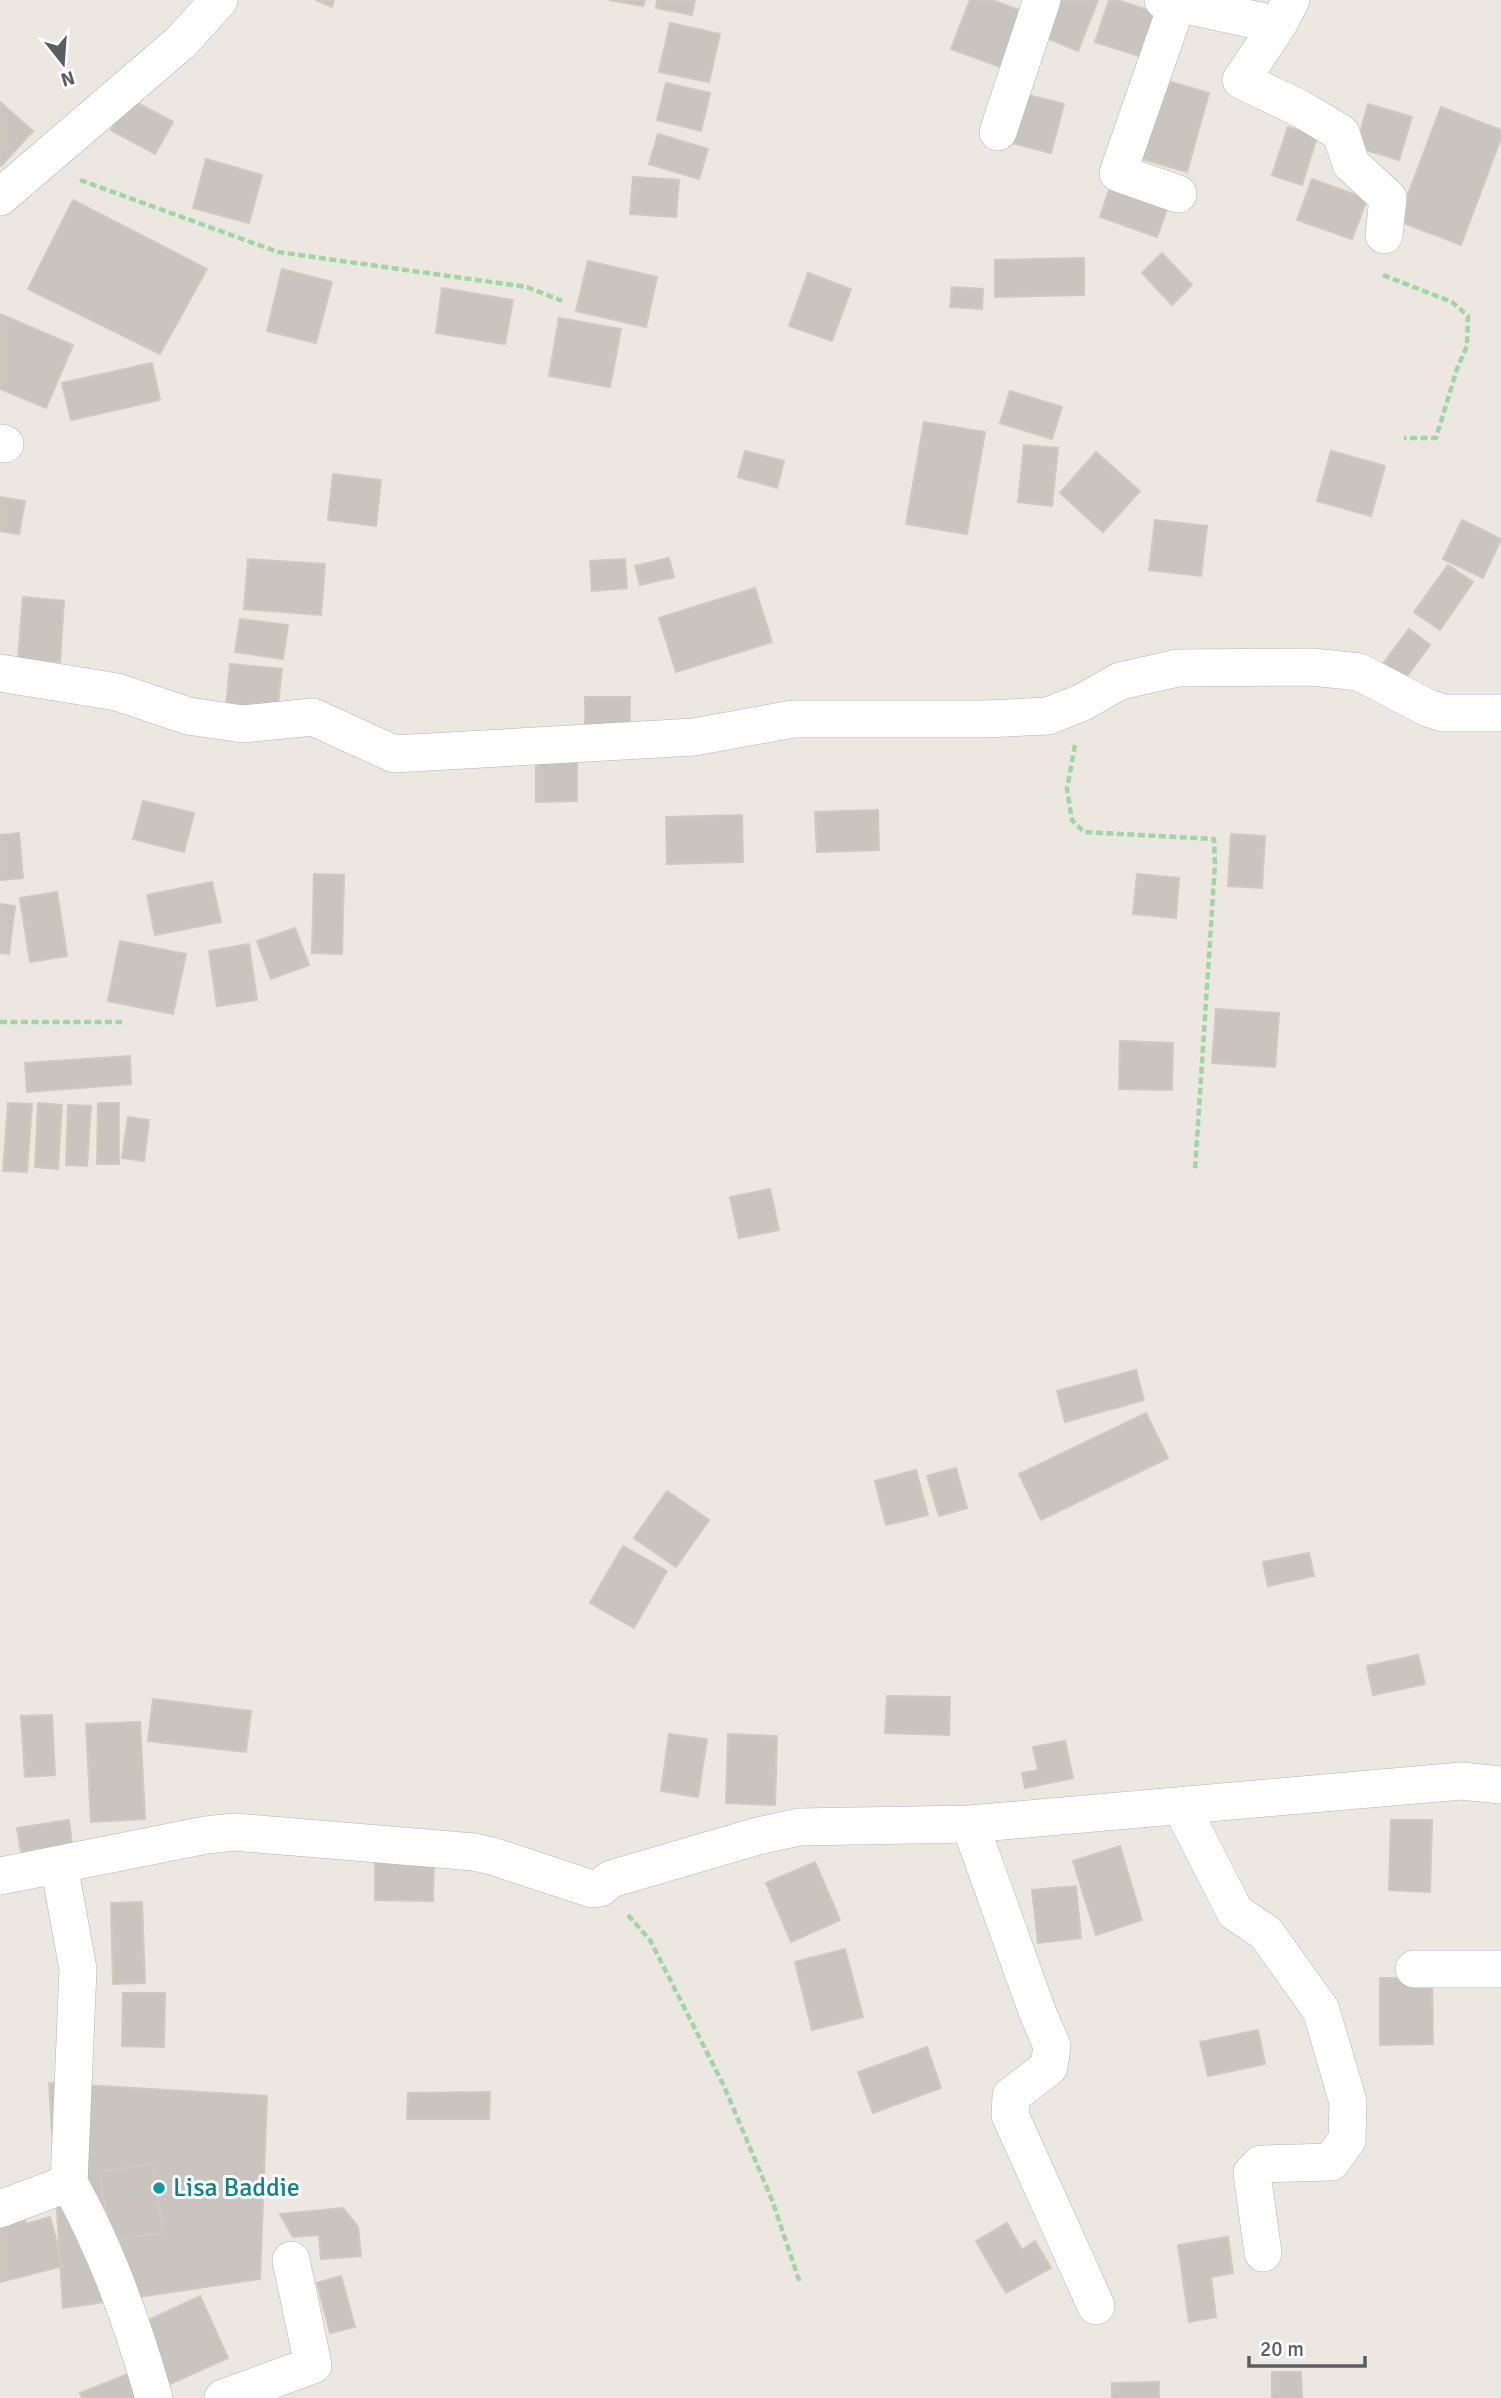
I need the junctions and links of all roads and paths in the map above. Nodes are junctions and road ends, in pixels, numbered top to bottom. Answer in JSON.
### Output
{"nodes":[{"id":1,"x":219,"y":0,"type":"edge"},
{"id":2,"x":1042,"y":0,"type":"edge"},
{"id":3,"x":1170,"y":2,"type":"edge"},
{"id":4,"x":1285,"y":12,"type":"edge"},
{"id":5,"x":998,"y":132,"type":"dead end"},
{"id":6,"x":41,"y":162,"type":"junction"},
{"id":7,"x":4,"y":188,"type":"edge"},
{"id":8,"x":1178,"y":194,"type":"dead end"},
{"id":9,"x":1384,"y":235,"type":"joint"},
{"id":10,"x":562,"y":301,"type":"dead end"},
{"id":11,"x":1404,"y":438,"type":"dead end"},
{"id":12,"x":0,"y":673,"type":"edge"},
{"id":13,"x":1501,"y":713,"type":"edge"},
{"id":14,"x":1077,"y":736,"type":"dead end"},
{"id":15,"x":0,"y":1022,"type":"edge"},
{"id":16,"x":122,"y":1022,"type":"dead end"},
{"id":17,"x":1195,"y":1170,"type":"dead end"},
{"id":18,"x":1501,"y":1785,"type":"edge"},
{"id":19,"x":1181,"y":1805,"type":"junction"},
{"id":20,"x":970,"y":1824,"type":"junction"},
{"id":21,"x":59,"y":1865,"type":"junction"},
{"id":22,"x":0,"y":1876,"type":"edge"},
{"id":23,"x":600,"y":1888,"type":"junction"},
{"id":24,"x":1414,"y":1969,"type":"dead end"},
{"id":25,"x":1501,"y":1969,"type":"edge"},
{"id":26,"x":69,"y":2183,"type":"junction"},
{"id":27,"x":0,"y":2208,"type":"edge"},
{"id":28,"x":1263,"y":2253,"type":"dead end"},
{"id":29,"x":291,"y":2260,"type":"dead end"},
{"id":30,"x":800,"y":2283,"type":"dead end"},
{"id":31,"x":1096,"y":2306,"type":"dead end"},
{"id":32,"x":154,"y":2398,"type":"edge"},
{"id":33,"x":223,"y":2398,"type":"edge"}],
"edges":[{"from":1,"to":6,"type":"street"},
{"from":2,"to":5,"type":"street"},
{"from":3,"to":4,"type":"street"},
{"from":3,"to":8,"type":"street"},
{"from":4,"to":9,"type":"street"},
{"from":6,"to":7,"type":"street"},
{"from":6,"to":10,"type":"path"},
{"from":9,"to":11,"type":"path"},
{"from":12,"to":13,"type":"street"},
{"from":14,"to":17,"type":"path"},
{"from":15,"to":16,"type":"path"},
{"from":18,"to":19,"type":"street"},
{"from":19,"to":20,"type":"street"},
{"from":19,"to":28,"type":"street"},
{"from":20,"to":23,"type":"street"},
{"from":20,"to":31,"type":"street"},
{"from":21,"to":22,"type":"street"},
{"from":21,"to":23,"type":"street"},
{"from":21,"to":26,"type":"street"},
{"from":23,"to":30,"type":"path"},
{"from":24,"to":25,"type":"street"},
{"from":26,"to":27,"type":"street"},
{"from":26,"to":32,"type":"street"},
{"from":29,"to":33,"type":"street"}]}
